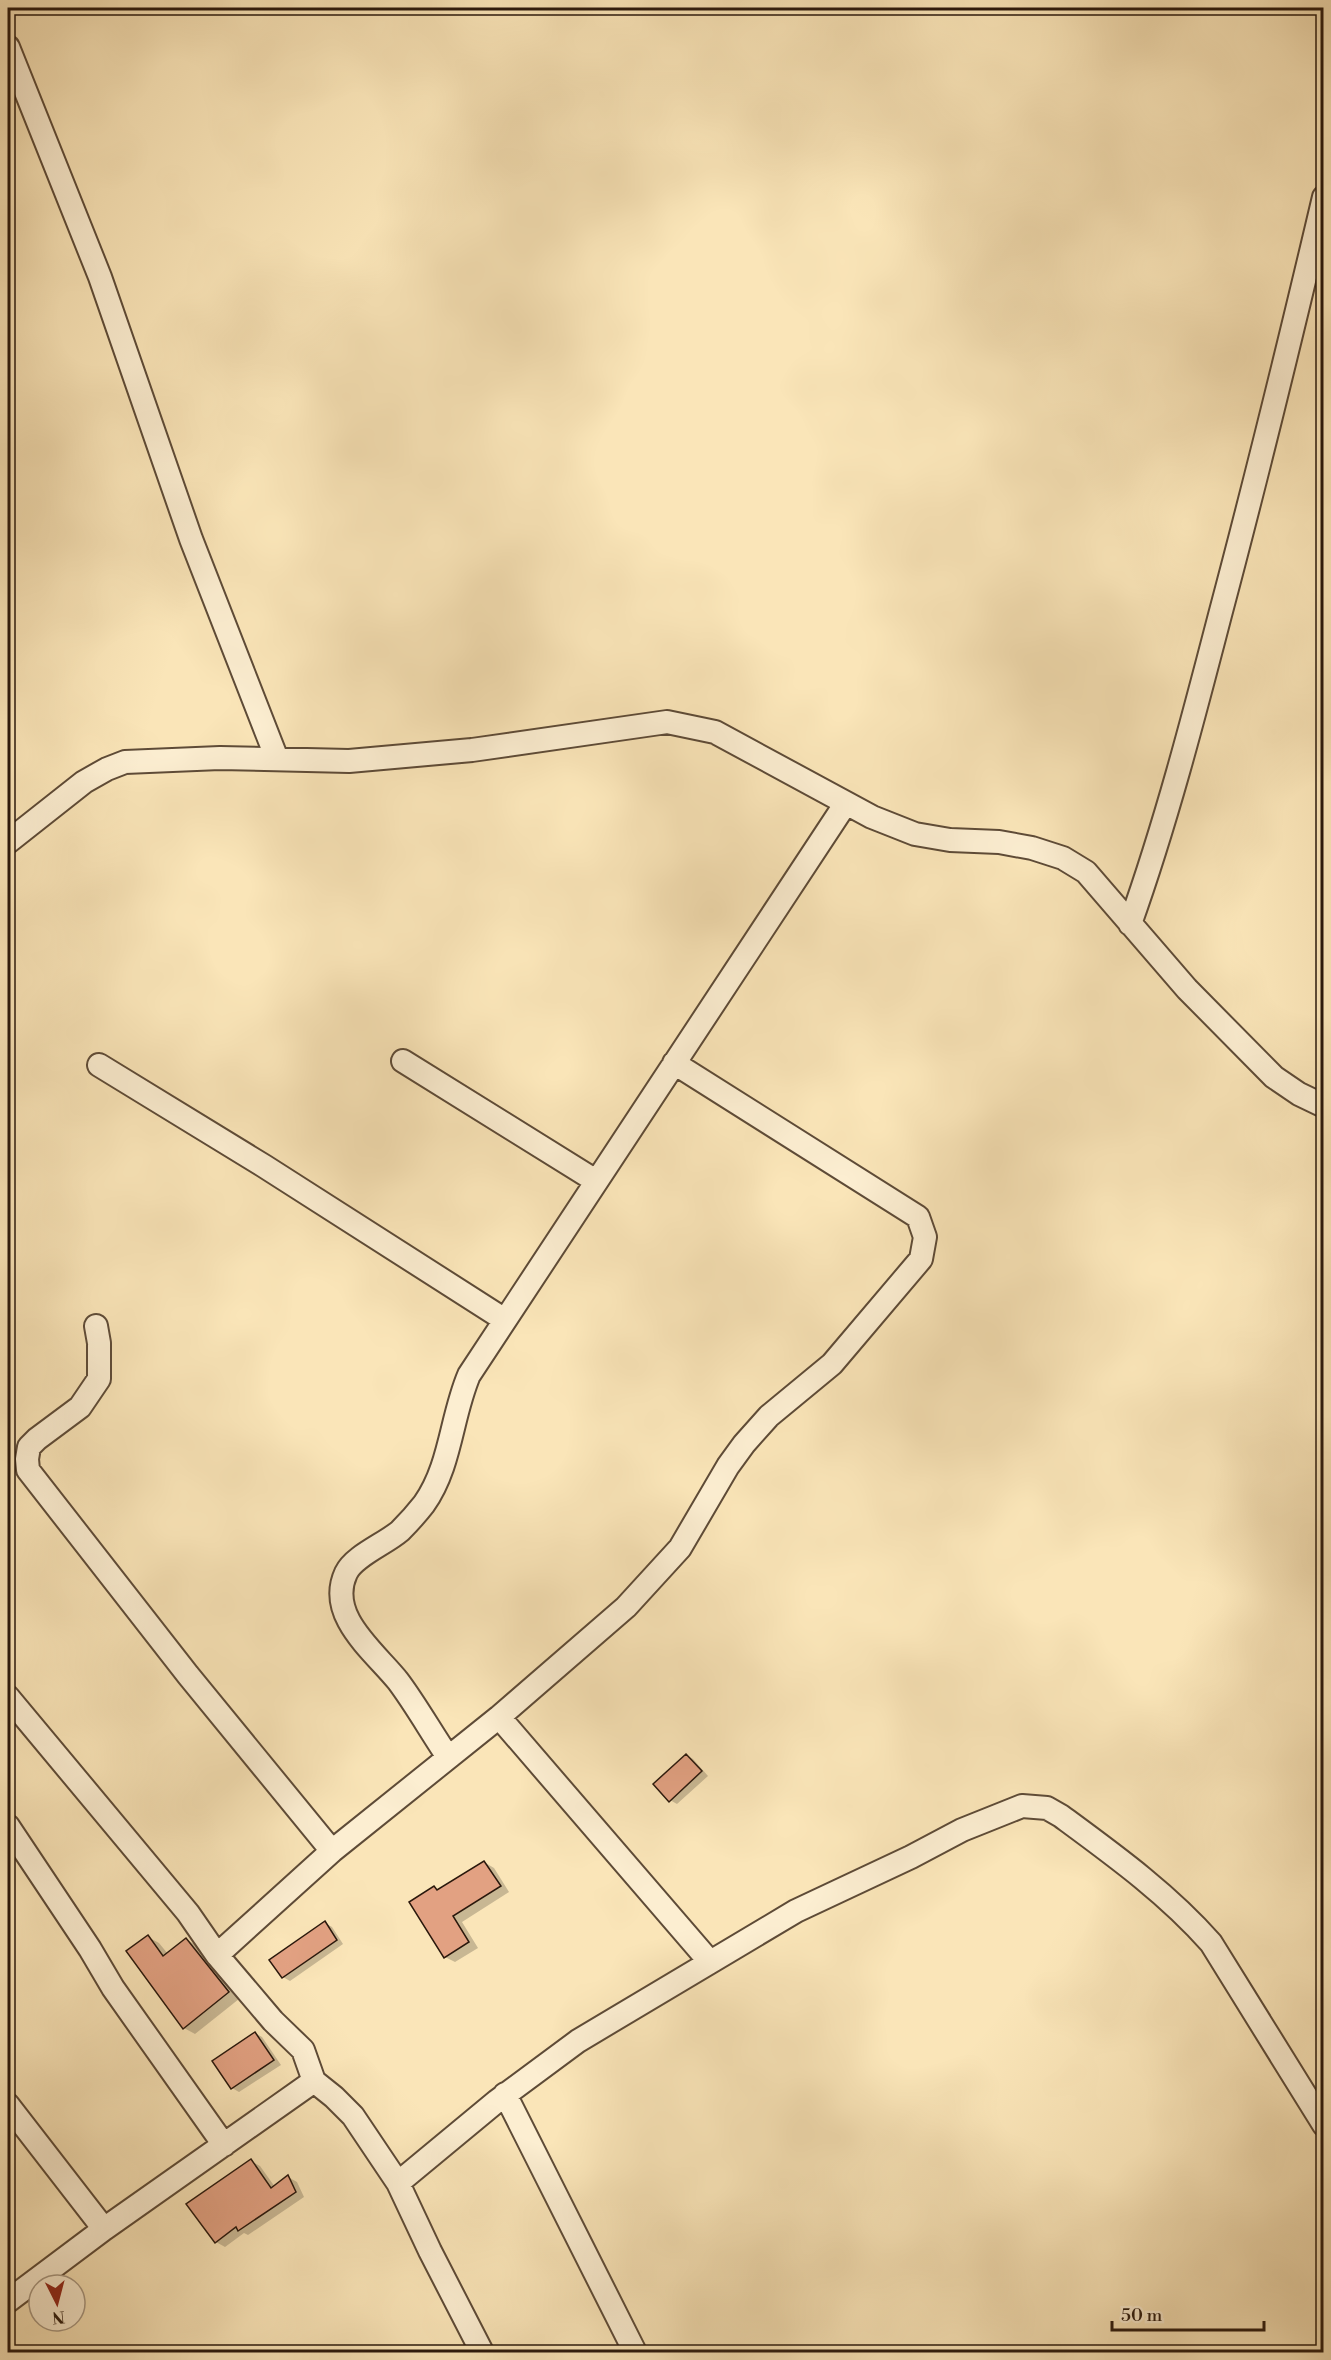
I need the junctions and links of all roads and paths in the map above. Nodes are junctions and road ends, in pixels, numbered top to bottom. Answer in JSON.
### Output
{"nodes":[{"id":1,"x":8,"y":46,"type":"edge"},
{"id":2,"x":1323,"y":197,"type":"edge"},
{"id":3,"x":277,"y":759,"type":"junction"},
{"id":4,"x":846,"y":803,"type":"junction"},
{"id":5,"x":8,"y":842,"type":"edge"},
{"id":6,"x":1130,"y":924,"type":"junction"},
{"id":7,"x":403,"y":1061,"type":"dead end"},
{"id":8,"x":674,"y":1063,"type":"junction"},
{"id":9,"x":99,"y":1065,"type":"dead end"},
{"id":10,"x":1323,"y":1106,"type":"edge"},
{"id":11,"x":596,"y":1181,"type":"junction"},
{"id":12,"x":505,"y":1320,"type":"junction"},
{"id":13,"x":96,"y":1326,"type":"dead end"},
{"id":14,"x":8,"y":1697,"type":"edge"},
{"id":15,"x":499,"y":1717,"type":"junction"},
{"id":16,"x":448,"y":1757,"type":"junction"},
{"id":17,"x":8,"y":1826,"type":"edge"},
{"id":18,"x":332,"y":1851,"type":"junction"},
{"id":19,"x":217,"y":1955,"type":"junction"},
{"id":20,"x":710,"y":1962,"type":"junction"},
{"id":21,"x":314,"y":2081,"type":"junction"},
{"id":22,"x":505,"y":2094,"type":"junction"},
{"id":23,"x":11,"y":2117,"type":"edge"},
{"id":24,"x":1323,"y":2125,"type":"edge"},
{"id":25,"x":224,"y":2145,"type":"junction"},
{"id":26,"x":398,"y":2183,"type":"junction"},
{"id":27,"x":104,"y":2229,"type":"junction"},
{"id":28,"x":8,"y":2301,"type":"edge"},
{"id":29,"x":482,"y":2352,"type":"edge"},
{"id":30,"x":635,"y":2352,"type":"edge"}],
"edges":[{"from":1,"to":3,"type":"street"},
{"from":2,"to":6,"type":"street"},
{"from":3,"to":4,"type":"street"},
{"from":3,"to":5,"type":"street"},
{"from":4,"to":6,"type":"street"},
{"from":4,"to":8,"type":"street"},
{"from":6,"to":10,"type":"street"},
{"from":7,"to":11,"type":"street"},
{"from":8,"to":11,"type":"street"},
{"from":8,"to":15,"type":"street"},
{"from":9,"to":12,"type":"street"},
{"from":11,"to":12,"type":"street"},
{"from":12,"to":16,"type":"street"},
{"from":13,"to":18,"type":"street"},
{"from":14,"to":19,"type":"street"},
{"from":15,"to":16,"type":"street"},
{"from":15,"to":20,"type":"street"},
{"from":16,"to":18,"type":"street"},
{"from":17,"to":25,"type":"street"},
{"from":18,"to":19,"type":"street"},
{"from":19,"to":21,"type":"street"},
{"from":20,"to":22,"type":"street"},
{"from":20,"to":24,"type":"street"},
{"from":21,"to":25,"type":"street"},
{"from":21,"to":26,"type":"street"},
{"from":22,"to":26,"type":"street"},
{"from":22,"to":30,"type":"street"},
{"from":23,"to":27,"type":"street"},
{"from":25,"to":27,"type":"street"},
{"from":26,"to":29,"type":"street"},
{"from":27,"to":28,"type":"street"}]}
